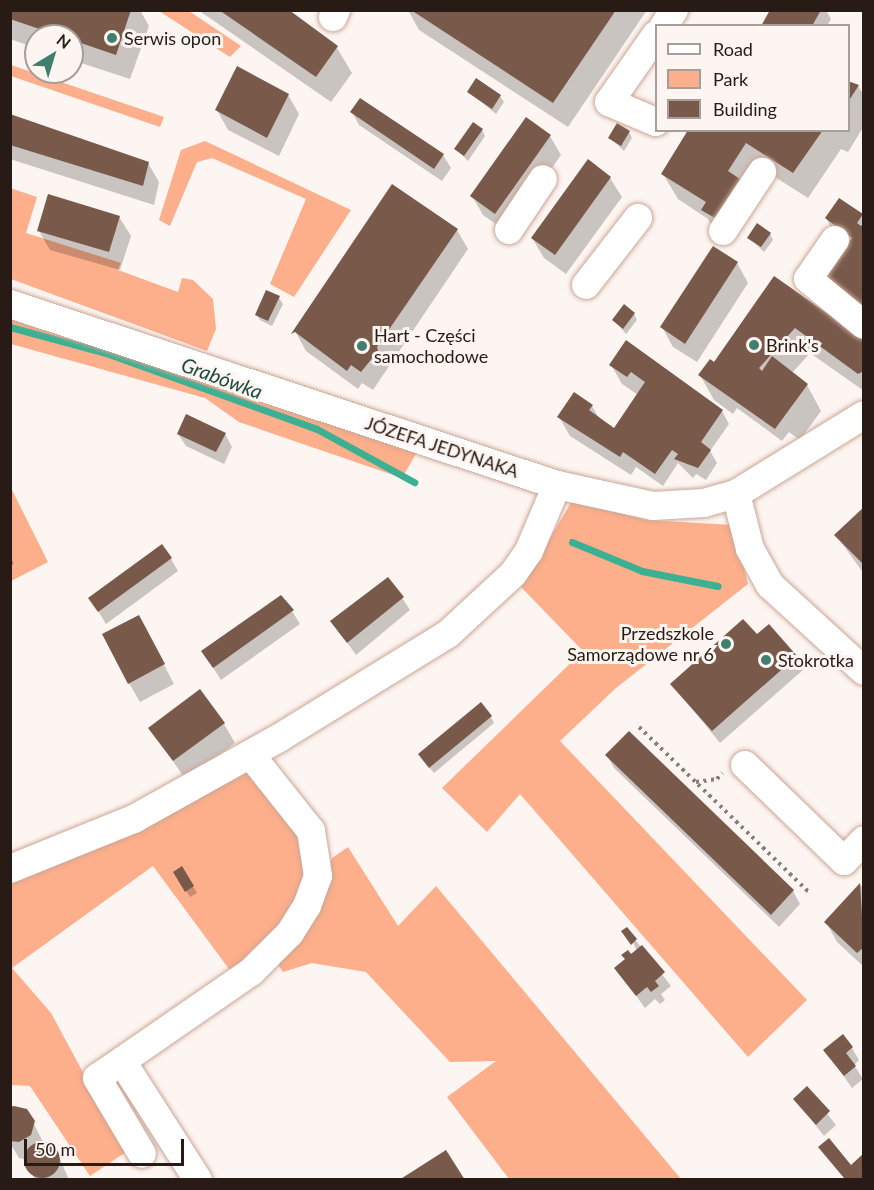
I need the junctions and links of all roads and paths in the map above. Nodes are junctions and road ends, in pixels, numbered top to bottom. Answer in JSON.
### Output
{"nodes":[{"id":1,"x":674,"y":10,"type":"edge"},
{"id":2,"x":665,"y":24,"type":"edge"},
{"id":3,"x":655,"y":38,"type":"edge"},
{"id":4,"x":655,"y":121,"type":"edge"},
{"id":5,"x":762,"y":172,"type":"dead end"},
{"id":6,"x":543,"y":179,"type":"dead end"},
{"id":7,"x":638,"y":218,"type":"dead end"},
{"id":8,"x":509,"y":230,"type":"dead end"},
{"id":9,"x":723,"y":231,"type":"dead end"},
{"id":10,"x":835,"y":240,"type":"dead end"},
{"id":11,"x":586,"y":285,"type":"dead end"},
{"id":12,"x":10,"y":304,"type":"edge"},
{"id":13,"x":864,"y":325,"type":"edge"},
{"id":14,"x":864,"y":415,"type":"edge"},
{"id":15,"x":557,"y":485,"type":"junction"},
{"id":16,"x":736,"y":494,"type":"junction"},
{"id":17,"x":864,"y":671,"type":"edge"},
{"id":18,"x":639,"y":727,"type":"dead end"},
{"id":19,"x":250,"y":754,"type":"junction"},
{"id":20,"x":745,"y":765,"type":"dead end"},
{"id":21,"x":864,"y":840,"type":"edge"},
{"id":22,"x":10,"y":868,"type":"edge"},
{"id":23,"x":811,"y":894,"type":"dead end"},
{"id":24,"x":122,"y":1061,"type":"junction"},
{"id":25,"x":142,"y":1155,"type":"dead end"},
{"id":26,"x":198,"y":1179,"type":"edge"}],
"edges":[{"from":1,"to":2,"type":"street"},
{"from":3,"to":4,"type":"street"},
{"from":5,"to":9,"type":"street"},
{"from":6,"to":8,"type":"street"},
{"from":7,"to":11,"type":"street"},
{"from":10,"to":13,"type":"street"},
{"from":12,"to":15,"type":"street","name":"JÓZEFA JEDYNAKA"},
{"from":14,"to":16,"type":"street","name":"JÓZEFA JEDYNAKA"},
{"from":15,"to":16,"type":"street","name":"JÓZEFA JEDYNAKA"},
{"from":15,"to":19,"type":"street"},
{"from":16,"to":17,"type":"street"},
{"from":18,"to":23,"type":"path"},
{"from":19,"to":22,"type":"street"},
{"from":19,"to":24,"type":"street"},
{"from":20,"to":21,"type":"street"},
{"from":24,"to":25,"type":"street"},
{"from":24,"to":26,"type":"street"}]}
